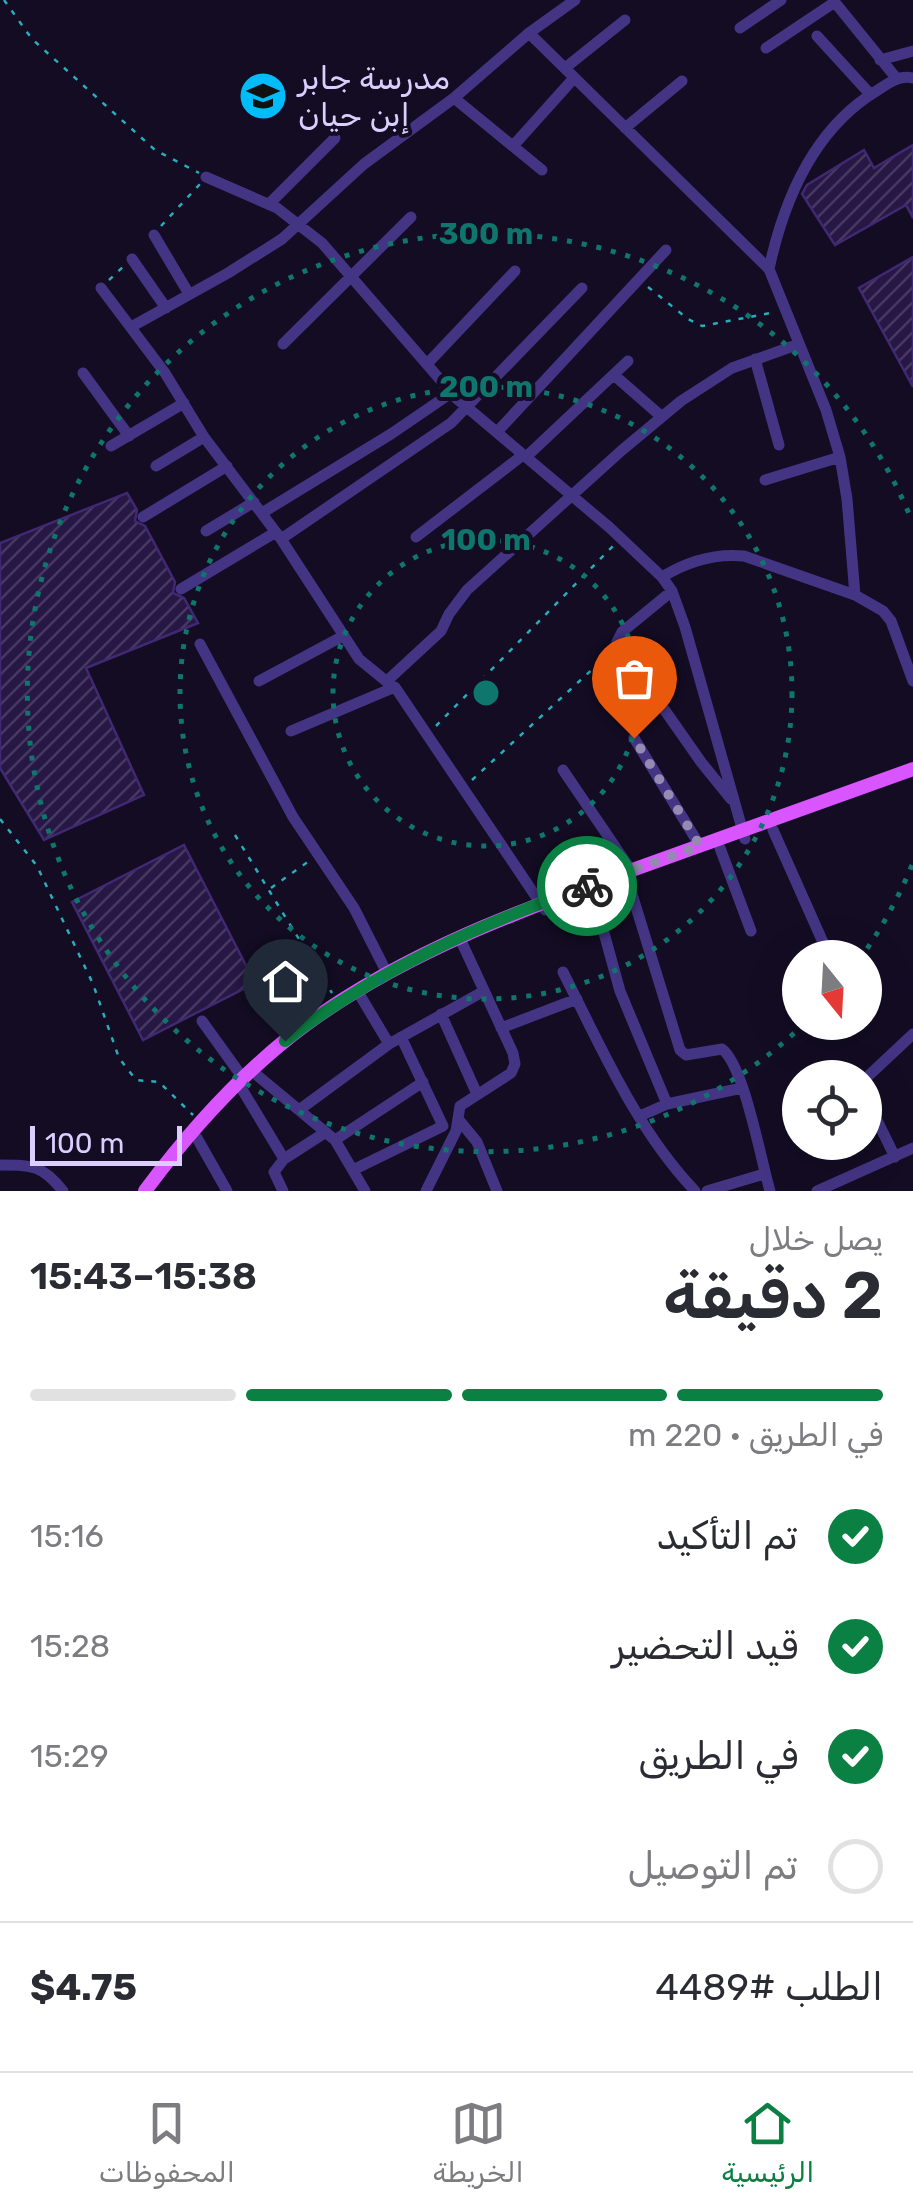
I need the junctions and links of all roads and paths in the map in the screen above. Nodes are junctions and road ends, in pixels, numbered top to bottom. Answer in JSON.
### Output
{"nodes":[{"id":1,"x":4,"y":0,"type":"edge"},
{"id":2,"x":575,"y":0,"type":"edge"},
{"id":3,"x":780,"y":0,"type":"edge"},
{"id":4,"x":834,"y":1,"type":"edge"},
{"id":5,"x":625,"y":20,"type":"dead end"},
{"id":6,"x":740,"y":28,"type":"dead end"},
{"id":7,"x":529,"y":33,"type":"junction"},
{"id":8,"x":817,"y":36,"type":"dead end"},
{"id":9,"x":766,"y":48,"type":"dead end"},
{"id":10,"x":913,"y":51,"type":"edge"},
{"id":11,"x":880,"y":60,"type":"junction"},
{"id":12,"x":570,"y":73,"type":"junction"},
{"id":13,"x":913,"y":78,"type":"edge"},
{"id":14,"x":897,"y":79,"type":"junction"},
{"id":15,"x":682,"y":81,"type":"dead end"},
{"id":16,"x":870,"y":94,"type":"junction"},
{"id":17,"x":454,"y":98,"type":"junction"},
{"id":18,"x":626,"y":128,"type":"junction"},
{"id":19,"x":335,"y":138,"type":"dead end"},
{"id":20,"x":512,"y":146,"type":"junction"},
{"id":21,"x":542,"y":170,"type":"dead end"},
{"id":22,"x":206,"y":177,"type":"joint"},
{"id":23,"x":269,"y":204,"type":"junction"},
{"id":24,"x":411,"y":217,"type":"dead end"},
{"id":25,"x":300,"y":224,"type":"junction"},
{"id":26,"x":154,"y":235,"type":"dead end"},
{"id":27,"x":666,"y":250,"type":"dead end"},
{"id":28,"x":132,"y":259,"type":"dead end"},
{"id":29,"x":769,"y":269,"type":"junction"},
{"id":30,"x":515,"y":271,"type":"dead end"},
{"id":31,"x":352,"y":276,"type":"junction"},
{"id":32,"x":640,"y":280,"type":"junction"},
{"id":33,"x":101,"y":288,"type":"dead end"},
{"id":34,"x":582,"y":288,"type":"dead end"},
{"id":35,"x":189,"y":294,"type":"junction"},
{"id":36,"x":166,"y":308,"type":"junction"},
{"id":37,"x":787,"y":311,"type":"junction"},
{"id":38,"x":131,"y":327,"type":"junction"},
{"id":39,"x":283,"y":344,"type":"dead end"},
{"id":40,"x":799,"y":344,"type":"junction"},
{"id":41,"x":756,"y":360,"type":"junction"},
{"id":42,"x":628,"y":361,"type":"dead end"},
{"id":43,"x":427,"y":364,"type":"junction"},
{"id":44,"x":83,"y":373,"type":"dead end"},
{"id":45,"x":614,"y":375,"type":"junction"},
{"id":46,"x":451,"y":392,"type":"junction"},
{"id":47,"x":184,"y":403,"type":"junction"},
{"id":48,"x":466,"y":408,"type":"junction"},
{"id":49,"x":662,"y":416,"type":"junction"},
{"id":50,"x":497,"y":432,"type":"junction"},
{"id":51,"x":129,"y":436,"type":"junction"},
{"id":52,"x":204,"y":437,"type":"junction"},
{"id":53,"x":779,"y":445,"type":"dead end"},
{"id":54,"x":111,"y":446,"type":"dead end"},
{"id":55,"x":525,"y":456,"type":"junction"},
{"id":56,"x":840,"y":456,"type":"junction"},
{"id":57,"x":156,"y":466,"type":"dead end"},
{"id":58,"x":227,"y":466,"type":"junction"},
{"id":59,"x":765,"y":480,"type":"dead end"},
{"id":60,"x":572,"y":496,"type":"junction"},
{"id":61,"x":258,"y":508,"type":"junction"},
{"id":62,"x":143,"y":517,"type":"dead end"},
{"id":63,"x":206,"y":531,"type":"dead end"},
{"id":64,"x":278,"y":535,"type":"junction"},
{"id":65,"x":416,"y":537,"type":"dead end"},
{"id":66,"x":622,"y":538,"type":"junction"},
{"id":67,"x":662,"y":577,"type":"junction"},
{"id":68,"x":181,"y":589,"type":"dead end"},
{"id":69,"x":672,"y":591,"type":"junction"},
{"id":70,"x":855,"y":594,"type":"junction"},
{"id":71,"x":344,"y":636,"type":"junction"},
{"id":72,"x":200,"y":644,"type":"dead end"},
{"id":73,"x":618,"y":646,"type":"junction"},
{"id":74,"x":259,"y":681,"type":"dead end"},
{"id":75,"x":913,"y":681,"type":"edge"},
{"id":76,"x":392,"y":684,"type":"junction"},
{"id":77,"x":290,"y":732,"type":"dead end"},
{"id":78,"x":428,"y":735,"type":"junction"},
{"id":79,"x":634,"y":738,"type":"dead end"},
{"id":80,"x":913,"y":769,"type":"edge"},
{"id":81,"x":564,"y":770,"type":"dead end"},
{"id":82,"x":913,"y":779,"type":"edge"},
{"id":83,"x":462,"y":788,"type":"junction"},
{"id":84,"x":734,"y":802,"type":"junction"},
{"id":85,"x":0,"y":819,"type":"edge"},
{"id":86,"x":773,"y":830,"type":"junction"},
{"id":87,"x":234,"y":835,"type":"dead end"},
{"id":88,"x":744,"y":835,"type":"junction"},
{"id":89,"x":700,"y":846,"type":"junction"},
{"id":90,"x":720,"y":848,"type":"junction"},
{"id":91,"x":318,"y":854,"type":"junction"},
{"id":92,"x":629,"y":876,"type":"junction"},
{"id":93,"x":269,"y":890,"type":"junction"},
{"id":94,"x":593,"y":893,"type":"junction"},
{"id":95,"x":543,"y":907,"type":"junction"},
{"id":96,"x":751,"y":931,"type":"dead end"},
{"id":97,"x":822,"y":940,"type":"edge"},
{"id":98,"x":462,"y":942,"type":"junction"},
{"id":99,"x":563,"y":972,"type":"dead end"},
{"id":100,"x":387,"y":974,"type":"junction"},
{"id":101,"x":484,"y":991,"type":"junction"},
{"id":102,"x":362,"y":997,"type":"junction"},
{"id":103,"x":577,"y":999,"type":"junction"},
{"id":104,"x":338,"y":1002,"type":"junction"},
{"id":105,"x":441,"y":1014,"type":"junction"},
{"id":106,"x":202,"y":1020,"type":"dead end"},
{"id":107,"x":501,"y":1028,"type":"junction"},
{"id":108,"x":913,"y":1034,"type":"edge"},
{"id":109,"x":395,"y":1040,"type":"junction"},
{"id":110,"x":882,"y":1064,"type":"edge"},
{"id":111,"x":248,"y":1082,"type":"junction"},
{"id":112,"x":423,"y":1082,"type":"junction"},
{"id":113,"x":742,"y":1088,"type":"junction"},
{"id":114,"x":477,"y":1094,"type":"junction"},
{"id":115,"x":667,"y":1104,"type":"junction"},
{"id":116,"x":299,"y":1110,"type":"junction"},
{"id":117,"x":640,"y":1116,"type":"junction"},
{"id":118,"x":458,"y":1120,"type":"junction"},
{"id":119,"x":198,"y":1131,"type":"junction"},
{"id":120,"x":882,"y":1131,"type":"edge"},
{"id":121,"x":330,"y":1136,"type":"junction"},
{"id":122,"x":912,"y":1149,"type":"edge"},
{"id":123,"x":895,"y":1157,"type":"junction"},
{"id":124,"x":284,"y":1158,"type":"junction"},
{"id":125,"x":0,"y":1165,"type":"edge"},
{"id":126,"x":354,"y":1169,"type":"junction"},
{"id":127,"x":764,"y":1174,"type":"junction"},
{"id":128,"x":853,"y":1177,"type":"junction"},
{"id":129,"x":63,"y":1191,"type":"edge"},
{"id":130,"x":145,"y":1191,"type":"edge"},
{"id":131,"x":154,"y":1191,"type":"edge"},
{"id":132,"x":227,"y":1191,"type":"edge"},
{"id":133,"x":283,"y":1191,"type":"edge"},
{"id":134,"x":365,"y":1191,"type":"edge"},
{"id":135,"x":426,"y":1191,"type":"edge"},
{"id":136,"x":497,"y":1191,"type":"edge"},
{"id":137,"x":695,"y":1191,"type":"edge"},
{"id":138,"x":707,"y":1191,"type":"edge"},
{"id":139,"x":770,"y":1191,"type":"edge"},
{"id":140,"x":818,"y":1191,"type":"edge"},
{"id":141,"x":857,"y":1191,"type":"edge"}],
"edges":[{"from":1,"to":22,"type":"path"},
{"from":2,"to":7,"type":"street"},
{"from":3,"to":6,"type":"street"},
{"from":4,"to":9,"type":"street"},
{"from":4,"to":11,"type":"street"},
{"from":5,"to":12,"type":"street"},
{"from":7,"to":12,"type":"street"},
{"from":7,"to":17,"type":"street"},
{"from":8,"to":16,"type":"street"},
{"from":10,"to":11,"type":"street"},
{"from":11,"to":14,"type":"street"},
{"from":12,"to":18,"type":"street"},
{"from":12,"to":20,"type":"street"},
{"from":13,"to":14,"type":"street"},
{"from":14,"to":16,"type":"street"},
{"from":15,"to":18,"type":"street"},
{"from":16,"to":29,"type":"street"},
{"from":17,"to":20,"type":"street"},
{"from":17,"to":25,"type":"street"},
{"from":18,"to":29,"type":"street"},
{"from":19,"to":23,"type":"street"},
{"from":20,"to":21,"type":"street"},
{"from":22,"to":23,"type":"street"},
{"from":23,"to":25,"type":"street"},
{"from":24,"to":31,"type":"street"},
{"from":25,"to":31,"type":"street"},
{"from":25,"to":35,"type":"street"},
{"from":26,"to":35,"type":"street"},
{"from":27,"to":32,"type":"street"},
{"from":28,"to":36,"type":"street"},
{"from":29,"to":37,"type":"street"},
{"from":30,"to":43,"type":"street"},
{"from":31,"to":39,"type":"street"},
{"from":31,"to":43,"type":"street"},
{"from":32,"to":37,"type":"path"},
{"from":32,"to":50,"type":"street"},
{"from":33,"to":38,"type":"street"},
{"from":34,"to":48,"type":"street"},
{"from":35,"to":36,"type":"street"},
{"from":36,"to":38,"type":"street"},
{"from":37,"to":40,"type":"street"},
{"from":38,"to":47,"type":"street"},
{"from":40,"to":41,"type":"street"},
{"from":40,"to":56,"type":"street"},
{"from":41,"to":49,"type":"street"},
{"from":41,"to":53,"type":"street"},
{"from":42,"to":45,"type":"street"},
{"from":43,"to":46,"type":"street"},
{"from":44,"to":51,"type":"street"},
{"from":45,"to":49,"type":"street"},
{"from":45,"to":55,"type":"street"},
{"from":46,"to":48,"type":"street"},
{"from":46,"to":61,"type":"street"},
{"from":47,"to":51,"type":"street"},
{"from":47,"to":52,"type":"street"},
{"from":48,"to":50,"type":"street"},
{"from":48,"to":64,"type":"street"},
{"from":49,"to":60,"type":"street"},
{"from":50,"to":55,"type":"street"},
{"from":51,"to":54,"type":"street"},
{"from":52,"to":57,"type":"street"},
{"from":52,"to":58,"type":"street"},
{"from":55,"to":60,"type":"street"},
{"from":55,"to":65,"type":"street"},
{"from":56,"to":59,"type":"street"},
{"from":56,"to":70,"type":"street"},
{"from":58,"to":61,"type":"street"},
{"from":58,"to":62,"type":"street"},
{"from":60,"to":66,"type":"street"},
{"from":60,"to":76,"type":"street"},
{"from":61,"to":63,"type":"street"},
{"from":61,"to":64,"type":"street"},
{"from":64,"to":68,"type":"street"},
{"from":64,"to":71,"type":"street"},
{"from":66,"to":67,"type":"street"},
{"from":66,"to":78,"type":"path"},
{"from":67,"to":69,"type":"street"},
{"from":67,"to":70,"type":"street"},
{"from":69,"to":73,"type":"street"},
{"from":69,"to":84,"type":"street"},
{"from":70,"to":75,"type":"street"},
{"from":71,"to":74,"type":"street"},
{"from":71,"to":76,"type":"street"},
{"from":72,"to":91,"type":"street"},
{"from":73,"to":83,"type":"path"},
{"from":73,"to":84,"type":"street"},
{"from":76,"to":77,"type":"street"},
{"from":76,"to":78,"type":"street"},
{"from":78,"to":83,"type":"street"},
{"from":79,"to":89,"type":"street"},
{"from":80,"to":88,"type":"main road"},
{"from":81,"to":92,"type":"street"},
{"from":82,"to":86,"type":"main road"},
{"from":83,"to":95,"type":"street"},
{"from":84,"to":88,"type":"street"},
{"from":85,"to":119,"type":"path"},
{"from":86,"to":88,"type":"main road"},
{"from":86,"to":97,"type":"street"},
{"from":87,"to":93,"type":"path"},
{"from":88,"to":89,"type":"main road"},
{"from":88,"to":90,"type":"main road"},
{"from":89,"to":92,"type":"main road"},
{"from":90,"to":92,"type":"main road"},
{"from":90,"to":96,"type":"street"},
{"from":91,"to":93,"type":"path"},
{"from":91,"to":100,"type":"street"},
{"from":92,"to":94,"type":"main road"},
{"from":92,"to":95,"type":"main road"},
{"from":92,"to":113,"type":"street"},
{"from":93,"to":104,"type":"path"},
{"from":94,"to":95,"type":"main road"},
{"from":94,"to":115,"type":"street"},
{"from":95,"to":98,"type":"main road"},
{"from":95,"to":100,"type":"main road"},
{"from":98,"to":101,"type":"street"},
{"from":98,"to":102,"type":"main road"},
{"from":99,"to":103,"type":"street"},
{"from":100,"to":104,"type":"main road"},
{"from":101,"to":105,"type":"street"},
{"from":101,"to":107,"type":"street"},
{"from":102,"to":109,"type":"street"},
{"from":102,"to":111,"type":"main road"},
{"from":103,"to":107,"type":"street"},
{"from":103,"to":117,"type":"street"},
{"from":104,"to":111,"type":"main road"},
{"from":105,"to":109,"type":"street"},
{"from":105,"to":114,"type":"street"},
{"from":106,"to":111,"type":"street"},
{"from":107,"to":114,"type":"street"},
{"from":108,"to":110,"type":"street"},
{"from":109,"to":112,"type":"street"},
{"from":109,"to":116,"type":"street"},
{"from":111,"to":116,"type":"street"},
{"from":111,"to":119,"type":"main road"},
{"from":111,"to":124,"type":"street"},
{"from":112,"to":121,"type":"street"},
{"from":112,"to":126,"type":"street"},
{"from":113,"to":115,"type":"street"},
{"from":113,"to":127,"type":"street"},
{"from":114,"to":118,"type":"street"},
{"from":115,"to":117,"type":"street"},
{"from":116,"to":121,"type":"street"},
{"from":117,"to":137,"type":"street"},
{"from":118,"to":135,"type":"street"},
{"from":118,"to":136,"type":"street"},
{"from":119,"to":130,"type":"main road"},
{"from":119,"to":131,"type":"main road"},
{"from":119,"to":132,"type":"street"},
{"from":120,"to":123,"type":"street"},
{"from":121,"to":124,"type":"street"},
{"from":121,"to":126,"type":"street"},
{"from":122,"to":123,"type":"street"},
{"from":123,"to":128,"type":"street"},
{"from":124,"to":133,"type":"street"},
{"from":125,"to":129,"type":"street"},
{"from":126,"to":134,"type":"street"},
{"from":127,"to":138,"type":"street"},
{"from":127,"to":139,"type":"street"},
{"from":128,"to":140,"type":"street"},
{"from":128,"to":141,"type":"street"}]}
